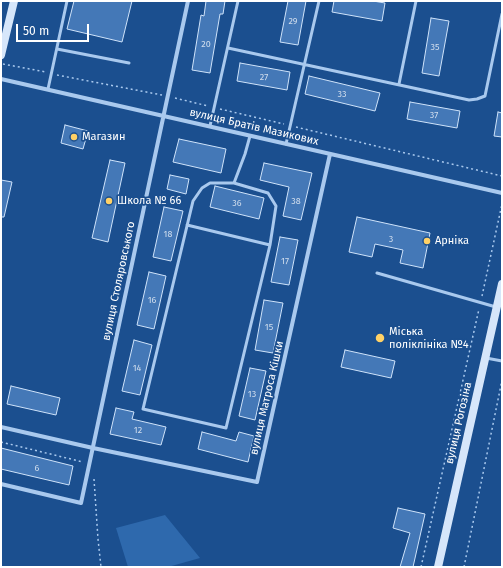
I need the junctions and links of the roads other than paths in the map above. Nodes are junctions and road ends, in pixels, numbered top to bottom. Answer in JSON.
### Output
{"nodes":[{"id":1,"x":14,"y":1,"type":"edge"},
{"id":2,"x":67,"y":1,"type":"edge"},
{"id":3,"x":188,"y":1,"type":"edge"},
{"id":4,"x":238,"y":1,"type":"edge"},
{"id":5,"x":319,"y":1,"type":"edge"},
{"id":6,"x":416,"y":1,"type":"edge"},
{"id":7,"x":502,"y":14,"type":"edge"},
{"id":8,"x":228,"y":48,"type":"junction"},
{"id":9,"x":57,"y":49,"type":"junction"},
{"id":10,"x":1,"y":55,"type":"edge"},
{"id":11,"x":129,"y":63,"type":"dead end"},
{"id":12,"x":305,"y":64,"type":"junction"},
{"id":13,"x":1,"y":79,"type":"edge"},
{"id":14,"x":399,"y":84,"type":"junction"},
{"id":15,"x":48,"y":90,"type":"junction"},
{"id":16,"x":163,"y":116,"type":"junction"},
{"id":17,"x":210,"y":126,"type":"junction"},
{"id":18,"x":250,"y":136,"type":"junction"},
{"id":19,"x":286,"y":144,"type":"junction"},
{"id":20,"x":330,"y":154,"type":"junction"},
{"id":21,"x":234,"y":183,"type":"junction"},
{"id":22,"x":502,"y":193,"type":"edge"},
{"id":23,"x":187,"y":225,"type":"junction"},
{"id":24,"x":270,"y":245,"type":"junction"},
{"id":25,"x":377,"y":273,"type":"dead end"},
{"id":26,"x":502,"y":284,"type":"edge"},
{"id":27,"x":497,"y":307,"type":"junction"},
{"id":28,"x":485,"y":358,"type":"junction"},
{"id":29,"x":502,"y":361,"type":"edge"},
{"id":30,"x":1,"y":427,"type":"edge"},
{"id":31,"x":93,"y":448,"type":"junction"},
{"id":32,"x":1,"y":484,"type":"edge"},
{"id":33,"x":438,"y":567,"type":"edge"}],
"edges":[{"from":1,"to":10,"type":"street"},
{"from":2,"to":9,"type":"lane"},
{"from":3,"to":16,"type":"street","name":"вулиця Столяровського"},
{"from":4,"to":8,"type":"lane"},
{"from":5,"to":12,"type":"lane"},
{"from":6,"to":14,"type":"lane"},
{"from":7,"to":14,"type":"lane"},
{"from":8,"to":12,"type":"lane"},
{"from":8,"to":17,"type":"lane"},
{"from":9,"to":11,"type":"lane"},
{"from":9,"to":15,"type":"lane"},
{"from":12,"to":14,"type":"lane"},
{"from":12,"to":19,"type":"lane"},
{"from":13,"to":15,"type":"street","name":"вулиця Братів Мазикових"},
{"from":15,"to":16,"type":"street","name":"вулиця Братів Мазикових"},
{"from":16,"to":17,"type":"street","name":"вулиця Братів Мазикових"},
{"from":16,"to":31,"type":"street","name":"вулиця Столяровського"},
{"from":17,"to":18,"type":"street","name":"вулиця Братів Мазикових"},
{"from":18,"to":19,"type":"street","name":"вулиця Братів Мазикових"},
{"from":18,"to":21,"type":"lane"},
{"from":19,"to":20,"type":"street","name":"вулиця Братів Мазикових"},
{"from":20,"to":22,"type":"street","name":"вулиця Братів Мазикових"},
{"from":20,"to":31,"type":"street","name":"вулиця Матроса Кішки"},
{"from":21,"to":23,"type":"lane"},
{"from":21,"to":24,"type":"lane"},
{"from":23,"to":24,"type":"lane"},
{"from":23,"to":24,"type":"lane"},
{"from":25,"to":27,"type":"lane"},
{"from":26,"to":27,"type":"street","name":"вулиця Рогозіна"},
{"from":27,"to":28,"type":"street","name":"вулиця Рогозіна"},
{"from":28,"to":29,"type":"lane"},
{"from":28,"to":33,"type":"street","name":"вулиця Рогозіна"},
{"from":30,"to":31,"type":"street"},
{"from":31,"to":32,"type":"street","name":"вулиця Столяровського"}]}
